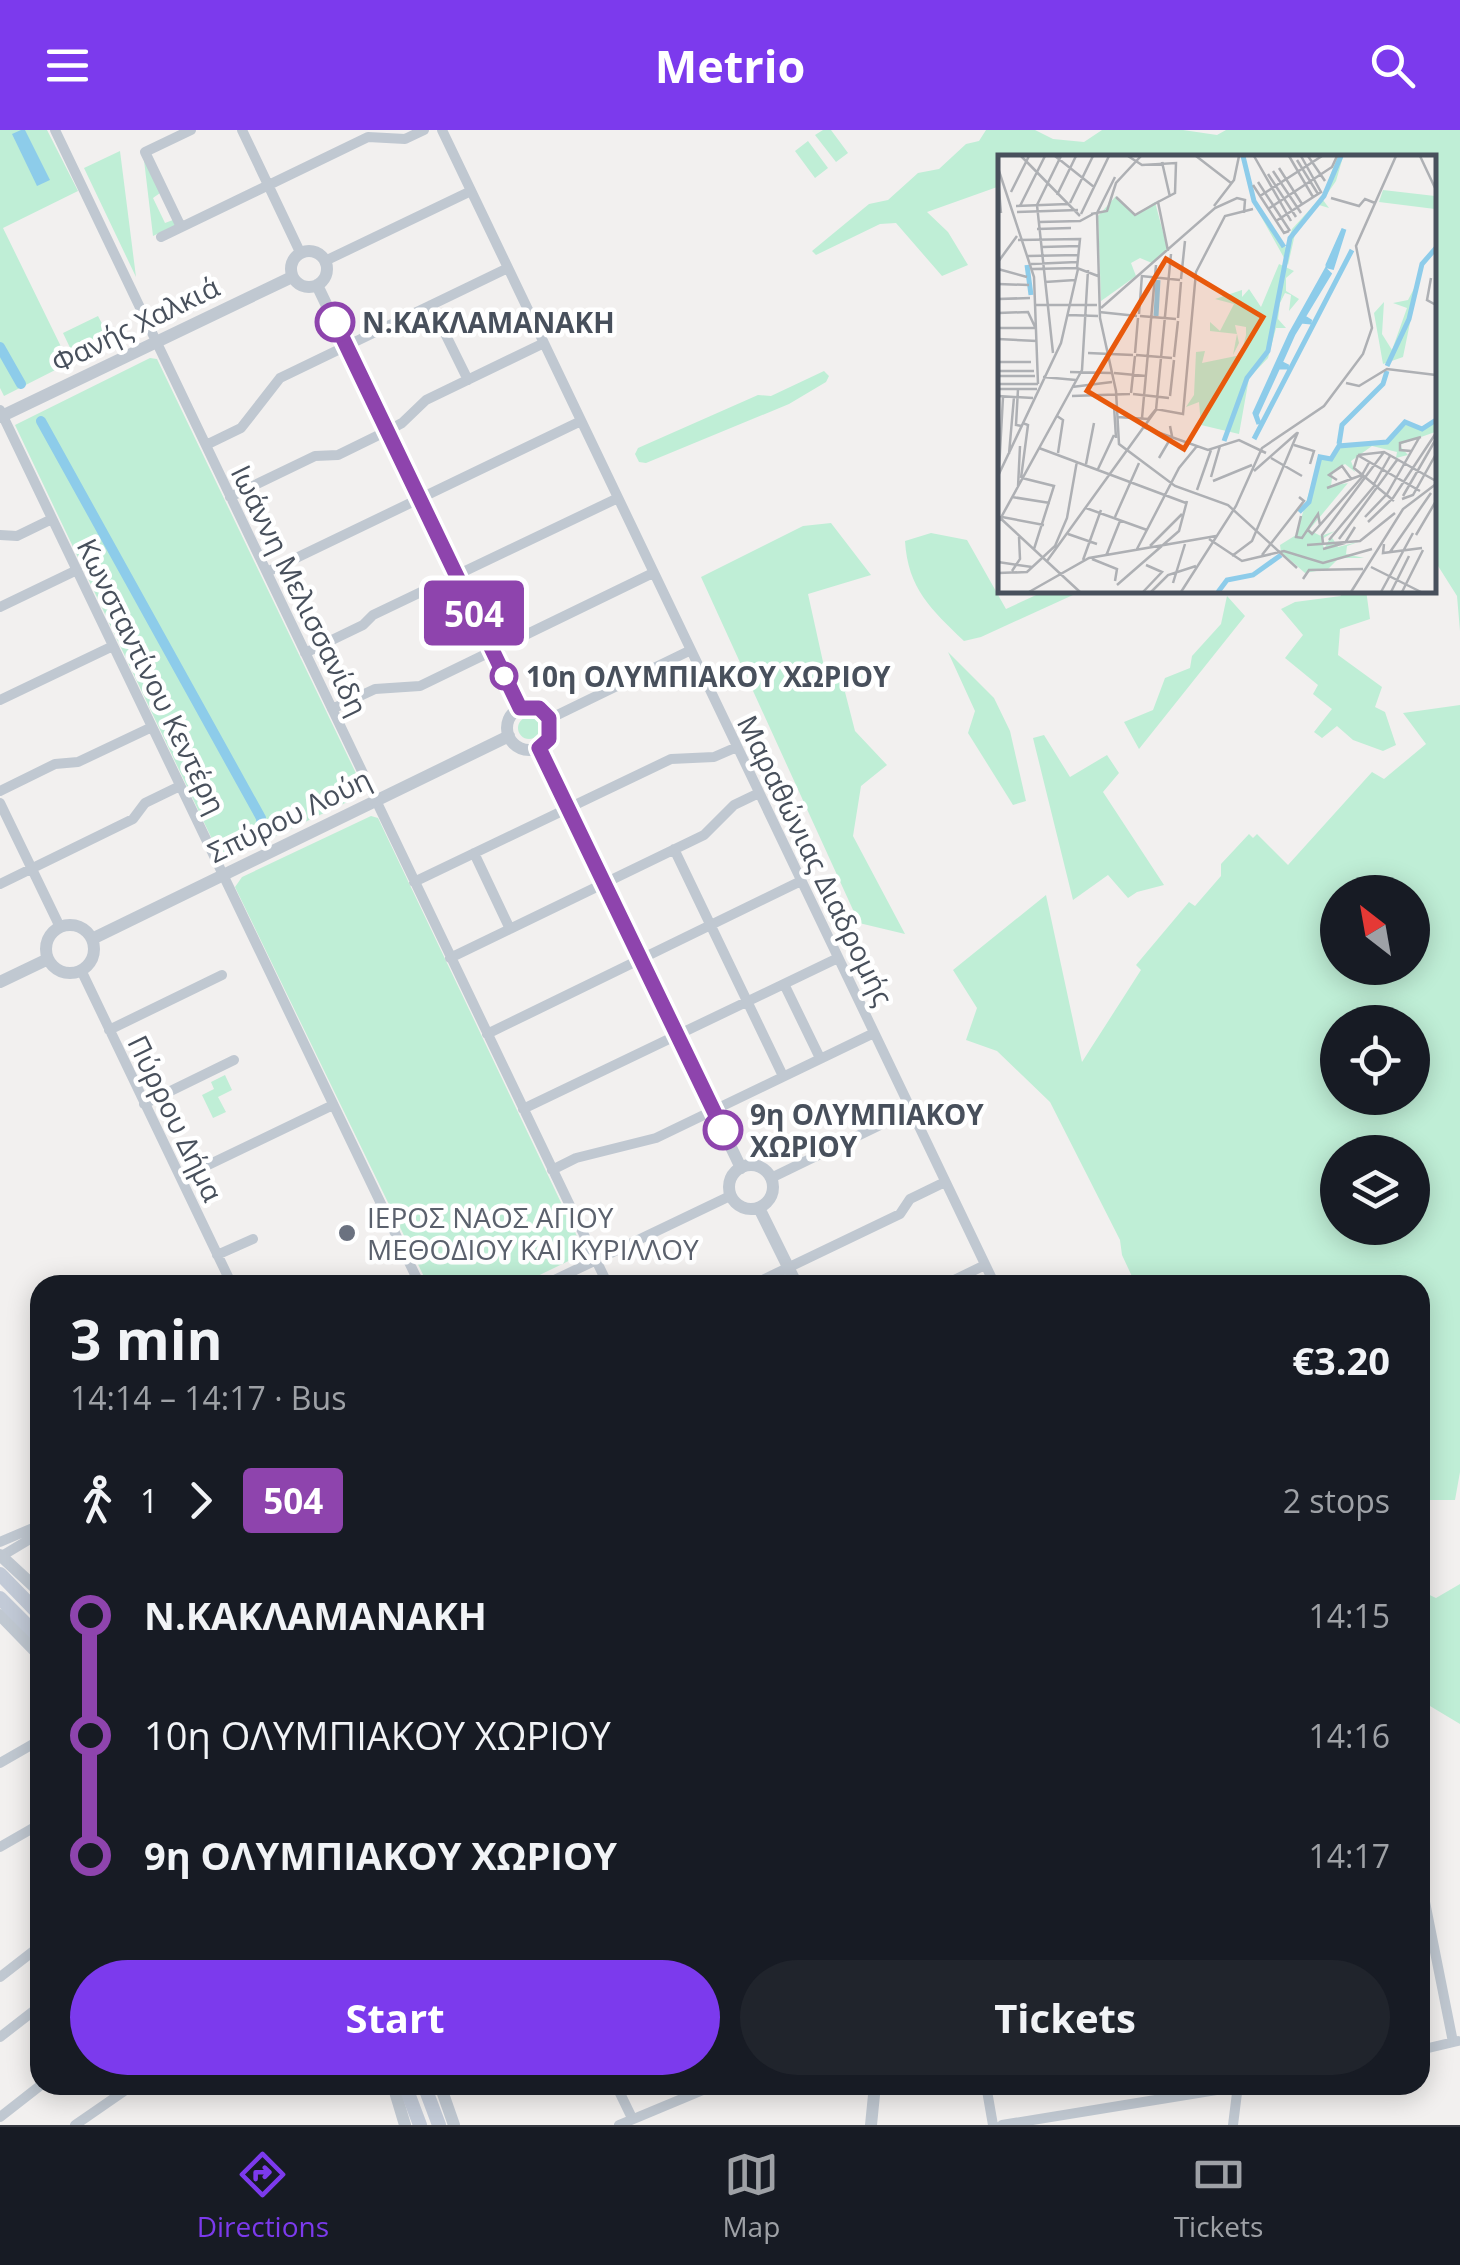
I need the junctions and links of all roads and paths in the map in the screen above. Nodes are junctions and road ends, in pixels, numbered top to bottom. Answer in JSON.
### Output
{"nodes":[{"id":1,"x":55,"y":130,"type":"edge"},
{"id":2,"x":191,"y":130,"type":"edge"},
{"id":3,"x":242,"y":130,"type":"edge"},
{"id":4,"x":424,"y":130,"type":"edge"},
{"id":5,"x":442,"y":130,"type":"edge"},
{"id":6,"x":268,"y":185,"type":"junction"},
{"id":7,"x":471,"y":191,"type":"junction"},
{"id":8,"x":181,"y":227,"type":"junction"},
{"id":9,"x":161,"y":236,"type":"dead end"},
{"id":10,"x":300,"y":252,"type":"junction"},
{"id":11,"x":326,"y":261,"type":"junction"},
{"id":12,"x":508,"y":268,"type":"junction"},
{"id":13,"x":292,"y":277,"type":"junction"},
{"id":14,"x":317,"y":285,"type":"junction"},
{"id":15,"x":432,"y":305,"type":"junction"},
{"id":16,"x":156,"y":342,"type":"junction"},
{"id":17,"x":544,"y":343,"type":"junction"},
{"id":18,"x":346,"y":346,"type":"junction"},
{"id":19,"x":468,"y":380,"type":"junction"},
{"id":20,"x":1,"y":414,"type":"edge"},
{"id":21,"x":581,"y":420,"type":"junction"},
{"id":22,"x":387,"y":431,"type":"junction"},
{"id":23,"x":206,"y":445,"type":"junction"},
{"id":24,"x":230,"y":497,"type":"junction"},
{"id":25,"x":419,"y":498,"type":"junction"},
{"id":26,"x":618,"y":498,"type":"junction"},
{"id":27,"x":52,"y":519,"type":"junction"},
{"id":28,"x":0,"y":535,"type":"edge"},
{"id":29,"x":76,"y":570,"type":"junction"},
{"id":30,"x":266,"y":572,"type":"junction"},
{"id":31,"x":654,"y":572,"type":"junction"},
{"id":32,"x":456,"y":576,"type":"junction"},
{"id":33,"x":0,"y":607,"type":"edge"},
{"id":34,"x":113,"y":646,"type":"junction"},
{"id":35,"x":691,"y":650,"type":"junction"},
{"id":36,"x":492,"y":651,"type":"junction"},
{"id":37,"x":305,"y":653,"type":"junction"},
{"id":38,"x":0,"y":700,"type":"edge"},
{"id":39,"x":520,"y":708,"type":"junction"},
{"id":40,"x":332,"y":709,"type":"junction"},
{"id":41,"x":549,"y":718,"type":"junction"},
{"id":42,"x":152,"y":727,"type":"junction"},
{"id":43,"x":509,"y":736,"type":"junction"},
{"id":44,"x":737,"y":747,"type":"junction"},
{"id":45,"x":539,"y":748,"type":"junction"},
{"id":46,"x":180,"y":786,"type":"junction"},
{"id":47,"x":0,"y":791,"type":"edge"},
{"id":48,"x":759,"y":793,"type":"junction"},
{"id":49,"x":376,"y":800,"type":"junction"},
{"id":50,"x":0,"y":803,"type":"edge"},
{"id":51,"x":569,"y":808,"type":"junction"},
{"id":52,"x":674,"y":849,"type":"junction"},
{"id":53,"x":474,"y":853,"type":"junction"},
{"id":54,"x":32,"y":869,"type":"junction"},
{"id":55,"x":223,"y":875,"type":"junction"},
{"id":56,"x":801,"y":880,"type":"junction"},
{"id":57,"x":414,"y":882,"type":"junction"},
{"id":58,"x":605,"y":883,"type":"junction"},
{"id":59,"x":0,"y":884,"type":"edge"},
{"id":60,"x":710,"y":924,"type":"junction"},
{"id":61,"x":60,"y":927,"type":"junction"},
{"id":62,"x":510,"y":929,"type":"junction"},
{"id":63,"x":92,"y":939,"type":"junction"},
{"id":64,"x":450,"y":958,"type":"junction"},
{"id":65,"x":640,"y":958,"type":"junction"},
{"id":66,"x":838,"y":958,"type":"junction"},
{"id":67,"x":48,"y":959,"type":"junction"},
{"id":68,"x":80,"y":970,"type":"junction"},
{"id":69,"x":222,"y":974,"type":"dead end"},
{"id":70,"x":0,"y":982,"type":"edge"},
{"id":71,"x":784,"y":984,"type":"junction"},
{"id":72,"x":747,"y":1001,"type":"junction"},
{"id":73,"x":109,"y":1030,"type":"junction"},
{"id":74,"x":874,"y":1032,"type":"junction"},
{"id":75,"x":487,"y":1034,"type":"junction"},
{"id":76,"x":677,"y":1035,"type":"junction"},
{"id":77,"x":820,"y":1058,"type":"junction"},
{"id":78,"x":234,"y":1060,"type":"dead end"},
{"id":79,"x":783,"y":1076,"type":"junction"},
{"id":80,"x":144,"y":1104,"type":"junction"},
{"id":81,"x":333,"y":1105,"type":"junction"},
{"id":82,"x":523,"y":1109,"type":"junction"},
{"id":83,"x":713,"y":1110,"type":"junction"},
{"id":84,"x":911,"y":1110,"type":"junction"},
{"id":85,"x":741,"y":1168,"type":"junction"},
{"id":86,"x":552,"y":1170,"type":"junction"},
{"id":87,"x":181,"y":1178,"type":"junction"},
{"id":88,"x":770,"y":1178,"type":"junction"},
{"id":89,"x":946,"y":1182,"type":"junction"},
{"id":90,"x":730,"y":1196,"type":"junction"},
{"id":91,"x":760,"y":1208,"type":"junction"},
{"id":92,"x":253,"y":1239,"type":"dead end"},
{"id":93,"x":217,"y":1256,"type":"junction"},
{"id":94,"x":596,"y":1260,"type":"junction"},
{"id":95,"x":986,"y":1265,"type":"junction"},
{"id":96,"x":788,"y":1268,"type":"junction"},
{"id":97,"x":227,"y":1275,"type":"edge"},
{"id":98,"x":415,"y":1275,"type":"edge"},
{"id":99,"x":565,"y":1275,"type":"edge"},
{"id":100,"x":603,"y":1275,"type":"edge"},
{"id":101,"x":773,"y":1275,"type":"edge"},
{"id":102,"x":792,"y":1275,"type":"edge"},
{"id":103,"x":965,"y":1275,"type":"edge"},
{"id":104,"x":990,"y":1275,"type":"edge"},
{"id":105,"x":30,"y":1532,"type":"edge"},
{"id":106,"x":30,"y":1538,"type":"edge"},
{"id":107,"x":0,"y":1552,"type":"edge"},
{"id":108,"x":0,"y":1574,"type":"edge"},
{"id":109,"x":30,"y":1582,"type":"edge"},
{"id":110,"x":0,"y":1598,"type":"edge"},
{"id":111,"x":30,"y":1604,"type":"edge"},
{"id":112,"x":0,"y":1615,"type":"edge"},
{"id":113,"x":30,"y":1628,"type":"edge"},
{"id":114,"x":30,"y":1646,"type":"edge"},
{"id":115,"x":30,"y":1746,"type":"edge"},
{"id":116,"x":0,"y":1763,"type":"edge"},
{"id":117,"x":30,"y":1830,"type":"edge"},
{"id":118,"x":0,"y":1847,"type":"edge"},
{"id":119,"x":1430,"y":1927,"type":"edge"},
{"id":120,"x":30,"y":1954,"type":"edge"},
{"id":121,"x":0,"y":1978,"type":"edge"},
{"id":122,"x":30,"y":2014,"type":"edge"},
{"id":123,"x":0,"y":2038,"type":"edge"},
{"id":124,"x":1457,"y":2041,"type":"edge"},
{"id":125,"x":1430,"y":2048,"type":"edge"},
{"id":126,"x":30,"y":2093,"type":"edge"},
{"id":127,"x":119,"y":2095,"type":"edge"},
{"id":128,"x":396,"y":2095,"type":"edge"},
{"id":129,"x":409,"y":2095,"type":"edge"},
{"id":130,"x":428,"y":2095,"type":"edge"},
{"id":131,"x":444,"y":2095,"type":"edge"},
{"id":132,"x":621,"y":2095,"type":"edge"},
{"id":133,"x":690,"y":2095,"type":"edge"},
{"id":134,"x":874,"y":2095,"type":"edge"},
{"id":135,"x":988,"y":2095,"type":"edge"},
{"id":136,"x":1185,"y":2095,"type":"edge"},
{"id":137,"x":1238,"y":2095,"type":"edge"},
{"id":138,"x":0,"y":2117,"type":"edge"},
{"id":139,"x":632,"y":2118,"type":"junction"},
{"id":140,"x":76,"y":2125,"type":"edge"},
{"id":141,"x":406,"y":2125,"type":"edge"},
{"id":142,"x":420,"y":2125,"type":"edge"},
{"id":143,"x":439,"y":2125,"type":"edge"},
{"id":144,"x":454,"y":2125,"type":"edge"},
{"id":145,"x":619,"y":2125,"type":"edge"},
{"id":146,"x":871,"y":2125,"type":"edge"},
{"id":147,"x":992,"y":2125,"type":"edge"},
{"id":148,"x":1002,"y":2125,"type":"edge"},
{"id":149,"x":1233,"y":2125,"type":"edge"}],
"edges":[{"from":1,"to":16,"type":"street","name":"Ιωάννη Μελισσανίδη"},
{"from":2,"to":8,"type":"street"},
{"from":3,"to":6,"type":"street"},
{"from":4,"to":6,"type":"street"},
{"from":5,"to":7,"type":"street","name":"Μαραθώνιας Διαδρομής"},
{"from":6,"to":8,"type":"street"},
{"from":6,"to":10,"type":"street"},
{"from":7,"to":11,"type":"street"},
{"from":7,"to":12,"type":"street","name":"Μαραθώνιας Διαδρομής"},
{"from":8,"to":9,"type":"street"},
{"from":10,"to":11,"type":"street"},
{"from":10,"to":13,"type":"street"},
{"from":11,"to":14,"type":"street"},
{"from":12,"to":15,"type":"street"},
{"from":12,"to":17,"type":"street","name":"Μαραθώνιας Διαδρομής"},
{"from":13,"to":14,"type":"street"},
{"from":13,"to":16,"type":"street","name":"Φανής Χαλκιά"},
{"from":14,"to":18,"type":"street"},
{"from":15,"to":18,"type":"street"},
{"from":15,"to":19,"type":"street"},
{"from":16,"to":20,"type":"street","name":"Φανής Χαλκιά"},
{"from":16,"to":23,"type":"street","name":"Ιωάννη Μελισσανίδη"},
{"from":17,"to":19,"type":"street"},
{"from":17,"to":21,"type":"street","name":"Μαραθώνιας Διαδρομής"},
{"from":18,"to":22,"type":"street"},
{"from":18,"to":23,"type":"street"},
{"from":19,"to":22,"type":"street"},
{"from":20,"to":27,"type":"street","name":"Κωνσταντίνου Κεντέρη"},
{"from":21,"to":25,"type":"street"},
{"from":21,"to":26,"type":"street","name":"Μαραθώνιας Διαδρομής"},
{"from":22,"to":24,"type":"street"},
{"from":22,"to":25,"type":"street"},
{"from":23,"to":24,"type":"street","name":"Ιωάννη Μελισσανίδη"},
{"from":24,"to":30,"type":"street","name":"Ιωάννη Μελισσανίδη"},
{"from":25,"to":30,"type":"street"},
{"from":25,"to":32,"type":"street"},
{"from":26,"to":31,"type":"street","name":"Μαραθώνιας Διαδρομής"},
{"from":26,"to":32,"type":"street"},
{"from":27,"to":28,"type":"street"},
{"from":27,"to":29,"type":"street","name":"Κωνσταντίνου Κεντέρη"},
{"from":29,"to":33,"type":"street"},
{"from":29,"to":34,"type":"street","name":"Κωνσταντίνου Κεντέρη"},
{"from":30,"to":37,"type":"street","name":"Ιωάννη Μελισσανίδη"},
{"from":31,"to":35,"type":"street","name":"Μαραθώνιας Διαδρομής"},
{"from":31,"to":36,"type":"street"},
{"from":32,"to":36,"type":"street"},
{"from":32,"to":37,"type":"street"},
{"from":34,"to":38,"type":"street"},
{"from":34,"to":42,"type":"street","name":"Κωνσταντίνου Κεντέρη"},
{"from":35,"to":41,"type":"street"},
{"from":35,"to":44,"type":"street","name":"Μαραθώνιας Διαδρομής"},
{"from":36,"to":39,"type":"street"},
{"from":36,"to":40,"type":"street"},
{"from":37,"to":40,"type":"street","name":"Ιωάννη Μελισσανίδη"},
{"from":39,"to":41,"type":"street"},
{"from":39,"to":43,"type":"street"},
{"from":40,"to":49,"type":"street","name":"Ιωάννη Μελισσανίδη"},
{"from":41,"to":45,"type":"street"},
{"from":42,"to":46,"type":"street","name":"Κωνσταντίνου Κεντέρη"},
{"from":42,"to":47,"type":"street"},
{"from":43,"to":45,"type":"street"},
{"from":43,"to":49,"type":"street","name":"Σπύρου Λούη"},
{"from":44,"to":48,"type":"street","name":"Μαραθώνιας Διαδρομής"},
{"from":44,"to":51,"type":"street"},
{"from":45,"to":51,"type":"street"},
{"from":46,"to":54,"type":"street"},
{"from":46,"to":55,"type":"street","name":"Κωνσταντίνου Κεντέρη"},
{"from":48,"to":52,"type":"street"},
{"from":48,"to":56,"type":"street","name":"Μαραθώνιας Διαδρομής"},
{"from":49,"to":55,"type":"street","name":"Σπύρου Λούη"},
{"from":49,"to":57,"type":"street","name":"Ιωάννη Μελισσανίδη"},
{"from":50,"to":54,"type":"street"},
{"from":51,"to":53,"type":"street"},
{"from":51,"to":58,"type":"street"},
{"from":52,"to":58,"type":"street"},
{"from":52,"to":60,"type":"street"},
{"from":53,"to":57,"type":"street"},
{"from":53,"to":62,"type":"street"},
{"from":54,"to":59,"type":"street"},
{"from":54,"to":61,"type":"street"},
{"from":55,"to":63,"type":"street","name":"Σπύρου Λούη"},
{"from":55,"to":81,"type":"street","name":"Κωνσταντίνου Κεντέρη"},
{"from":56,"to":60,"type":"street"},
{"from":56,"to":66,"type":"street","name":"Μαραθώνιας Διαδρομής"},
{"from":57,"to":64,"type":"street","name":"Ιωάννη Μελισσανίδη"},
{"from":58,"to":62,"type":"street"},
{"from":58,"to":65,"type":"street"},
{"from":60,"to":65,"type":"street"},
{"from":60,"to":72,"type":"street"},
{"from":61,"to":63,"type":"street"},
{"from":61,"to":67,"type":"street"},
{"from":62,"to":64,"type":"street"},
{"from":63,"to":68,"type":"street"},
{"from":64,"to":75,"type":"street","name":"Ιωάννη Μελισσανίδη"},
{"from":65,"to":75,"type":"street"},
{"from":65,"to":76,"type":"street"},
{"from":66,"to":71,"type":"street"},
{"from":66,"to":74,"type":"street","name":"Μαραθώνιας Διαδρομής"},
{"from":67,"to":68,"type":"street"},
{"from":67,"to":70,"type":"street"},
{"from":68,"to":73,"type":"street","name":"Πύρρου Δήμα"},
{"from":69,"to":73,"type":"street"},
{"from":71,"to":72,"type":"street"},
{"from":71,"to":77,"type":"street"},
{"from":72,"to":76,"type":"street"},
{"from":72,"to":79,"type":"street"},
{"from":73,"to":80,"type":"street","name":"Πύρρου Δήμα"},
{"from":74,"to":77,"type":"street"},
{"from":74,"to":84,"type":"street","name":"Μαραθώνιας Διαδρομής"},
{"from":75,"to":82,"type":"street","name":"Ιωάννη Μελισσανίδη"},
{"from":76,"to":82,"type":"street"},
{"from":76,"to":83,"type":"street"},
{"from":77,"to":79,"type":"street"},
{"from":78,"to":80,"type":"street"},
{"from":79,"to":83,"type":"street"},
{"from":80,"to":87,"type":"street","name":"Πύρρου Δήμα"},
{"from":81,"to":87,"type":"street"},
{"from":81,"to":98,"type":"street","name":"Κωνσταντίνου Κεντέρη"},
{"from":82,"to":86,"type":"street","name":"Ιωάννη Μελισσανίδη"},
{"from":83,"to":85,"type":"street"},
{"from":83,"to":86,"type":"street"},
{"from":84,"to":88,"type":"street"},
{"from":84,"to":89,"type":"street","name":"Μαραθώνιας Διαδρομής"},
{"from":85,"to":88,"type":"street"},
{"from":85,"to":90,"type":"street"},
{"from":86,"to":94,"type":"street","name":"Ιωάννη Μελισσανίδη"},
{"from":87,"to":93,"type":"street","name":"Πύρρου Δήμα"},
{"from":88,"to":91,"type":"street"},
{"from":89,"to":95,"type":"street","name":"Μαραθώνιας Διαδρομής"},
{"from":89,"to":96,"type":"street"},
{"from":90,"to":91,"type":"street"},
{"from":90,"to":94,"type":"street"},
{"from":91,"to":96,"type":"street"},
{"from":92,"to":93,"type":"street"},
{"from":93,"to":97,"type":"street","name":"Πύρρου Δήμα"},
{"from":94,"to":99,"type":"street"},
{"from":94,"to":100,"type":"street","name":"Ιωάννη Μελισσανίδη"},
{"from":95,"to":103,"type":"street"},
{"from":95,"to":104,"type":"street","name":"Μαραθώνιας Διαδρομής"},
{"from":96,"to":101,"type":"street"},
{"from":96,"to":102,"type":"street"},
{"from":105,"to":107,"type":"street"},
{"from":106,"to":107,"type":"street"},
{"from":107,"to":109,"type":"street"},
{"from":108,"to":111,"type":"main road"},
{"from":110,"to":113,"type":"main road"},
{"from":112,"to":114,"type":"street"},
{"from":115,"to":116,"type":"street"},
{"from":117,"to":118,"type":"street"},
{"from":119,"to":124,"type":"street"},
{"from":120,"to":121,"type":"street"},
{"from":122,"to":123,"type":"street"},
{"from":124,"to":125,"type":"street"},
{"from":126,"to":138,"type":"street"},
{"from":127,"to":140,"type":"street"},
{"from":128,"to":141,"type":"street"},
{"from":129,"to":142,"type":"main road"},
{"from":130,"to":143,"type":"main road"},
{"from":131,"to":144,"type":"street"},
{"from":132,"to":139,"type":"street"},
{"from":133,"to":139,"type":"street"},
{"from":134,"to":146,"type":"street"},
{"from":135,"to":147,"type":"street"},
{"from":136,"to":148,"type":"street"},
{"from":137,"to":149,"type":"street"},
{"from":139,"to":145,"type":"street"}]}
